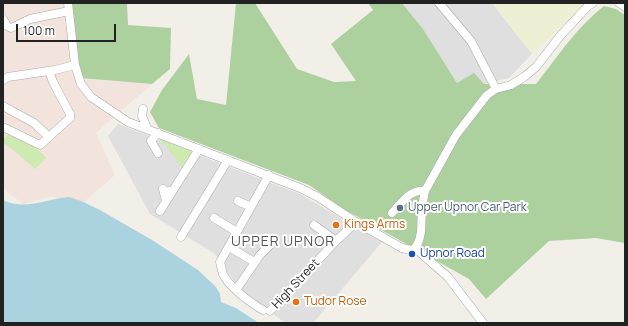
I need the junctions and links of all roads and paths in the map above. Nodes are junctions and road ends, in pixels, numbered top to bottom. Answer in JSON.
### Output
{"nodes":[{"id":1,"x":439,"y":3,"type":"edge"},
{"id":2,"x":593,"y":3,"type":"edge"},
{"id":3,"x":619,"y":3,"type":"edge"},
{"id":4,"x":68,"y":7,"type":"edge"},
{"id":5,"x":625,"y":7,"type":"edge"},
{"id":6,"x":3,"y":19,"type":"edge"},
{"id":7,"x":75,"y":65,"type":"junction"},
{"id":8,"x":49,"y":71,"type":"junction"},
{"id":9,"x":3,"y":80,"type":"edge"},
{"id":10,"x":496,"y":89,"type":"junction"},
{"id":11,"x":3,"y":106,"type":"edge"},
{"id":12,"x":143,"y":109,"type":"dead end"},
{"id":13,"x":3,"y":127,"type":"edge"},
{"id":14,"x":147,"y":128,"type":"junction"},
{"id":15,"x":158,"y":133,"type":"junction"},
{"id":16,"x":49,"y":137,"type":"junction"},
{"id":17,"x":197,"y":148,"type":"junction"},
{"id":18,"x":158,"y":153,"type":"dead end"},
{"id":19,"x":228,"y":160,"type":"junction"},
{"id":20,"x":269,"y":175,"type":"junction"},
{"id":21,"x":163,"y":189,"type":"dead end"},
{"id":22,"x":425,"y":191,"type":"junction"},
{"id":23,"x":238,"y":200,"type":"dead end"},
{"id":24,"x":251,"y":207,"type":"junction"},
{"id":25,"x":160,"y":211,"type":"dead end"},
{"id":26,"x":392,"y":213,"type":"dead end"},
{"id":27,"x":214,"y":218,"type":"dead end"},
{"id":28,"x":356,"y":222,"type":"junction"},
{"id":29,"x":314,"y":225,"type":"dead end"},
{"id":30,"x":237,"y":232,"type":"junction"},
{"id":31,"x":182,"y":236,"type":"dead end"},
{"id":32,"x":336,"y":241,"type":"junction"},
{"id":33,"x":269,"y":246,"type":"dead end"},
{"id":34,"x":229,"y":247,"type":"junction"},
{"id":35,"x":415,"y":248,"type":"junction"},
{"id":36,"x":251,"y":260,"type":"dead end"},
{"id":37,"x":236,"y":290,"type":"junction"},
{"id":38,"x":483,"y":323,"type":"edge"}],
"edges":[{"from":1,"to":10,"type":"street"},
{"from":2,"to":10,"type":"street"},
{"from":3,"to":5,"type":"street"},
{"from":4,"to":6,"type":"street"},
{"from":4,"to":7,"type":"street"},
{"from":7,"to":8,"type":"street"},
{"from":7,"to":14,"type":"street"},
{"from":8,"to":9,"type":"street"},
{"from":8,"to":16,"type":"street"},
{"from":10,"to":22,"type":"street"},
{"from":11,"to":16,"type":"street"},
{"from":12,"to":14,"type":"street"},
{"from":13,"to":16,"type":"street"},
{"from":14,"to":15,"type":"street"},
{"from":15,"to":17,"type":"street"},
{"from":15,"to":18,"type":"street"},
{"from":17,"to":19,"type":"street"},
{"from":17,"to":21,"type":"street"},
{"from":17,"to":25,"type":"street"},
{"from":19,"to":20,"type":"street"},
{"from":19,"to":31,"type":"street"},
{"from":20,"to":24,"type":"street"},
{"from":20,"to":28,"type":"street"},
{"from":22,"to":26,"type":"street"},
{"from":22,"to":35,"type":"street"},
{"from":23,"to":24,"type":"street"},
{"from":24,"to":30,"type":"street"},
{"from":27,"to":30,"type":"street"},
{"from":28,"to":32,"type":"street","name":"High Street"},
{"from":28,"to":35,"type":"street"},
{"from":29,"to":32,"type":"street"},
{"from":30,"to":34,"type":"street"},
{"from":32,"to":37,"type":"street","name":"High Street"},
{"from":33,"to":37,"type":"street"},
{"from":34,"to":36,"type":"street"},
{"from":34,"to":37,"type":"street"},
{"from":35,"to":38,"type":"street"}]}
